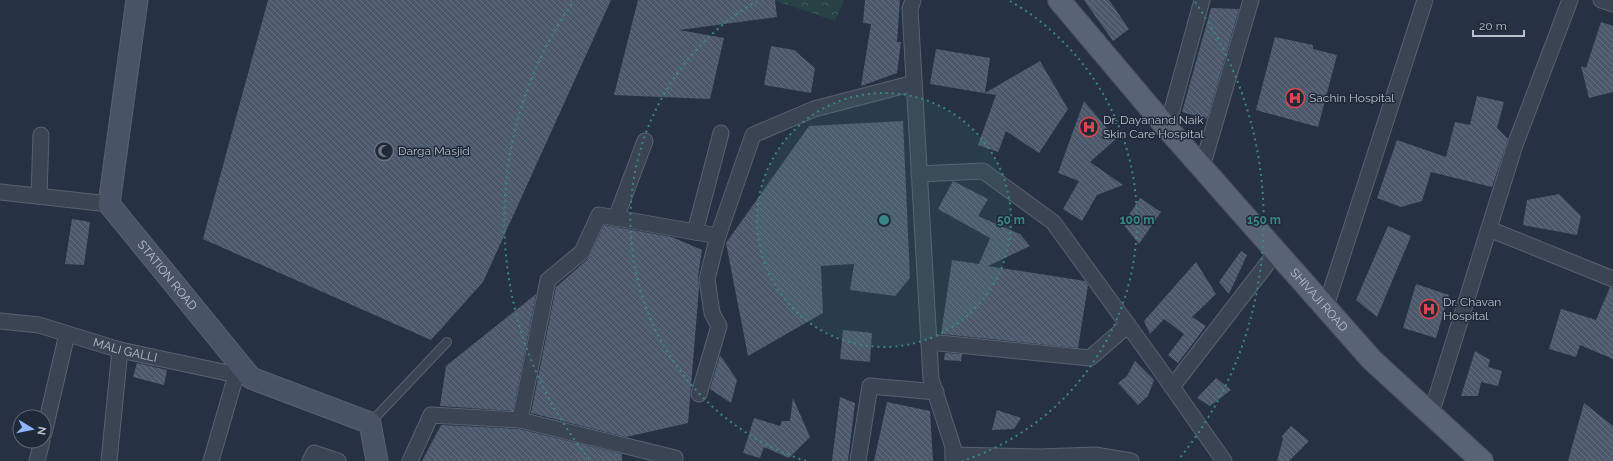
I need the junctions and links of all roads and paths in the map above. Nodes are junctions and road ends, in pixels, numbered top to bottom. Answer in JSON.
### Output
{"nodes":[{"id":1,"x":137,"y":0,"type":"edge"},
{"id":2,"x":913,"y":0,"type":"edge"},
{"id":3,"x":1059,"y":0,"type":"edge"},
{"id":4,"x":1202,"y":0,"type":"edge"},
{"id":5,"x":1251,"y":0,"type":"edge"},
{"id":6,"x":1425,"y":0,"type":"edge"},
{"id":7,"x":1570,"y":0,"type":"edge"},
{"id":8,"x":1601,"y":0,"type":"edge"},
{"id":9,"x":1613,"y":4,"type":"edge"},
{"id":10,"x":914,"y":83,"type":"junction"},
{"id":11,"x":1167,"y":128,"type":"junction"},
{"id":12,"x":721,"y":133,"type":"dead end"},
{"id":13,"x":41,"y":135,"type":"dead end"},
{"id":14,"x":645,"y":141,"type":"dead end"},
{"id":15,"x":1202,"y":167,"type":"junction"},
{"id":16,"x":919,"y":174,"type":"junction"},
{"id":17,"x":0,"y":192,"type":"edge"},
{"id":18,"x":39,"y":196,"type":"junction"},
{"id":19,"x":109,"y":204,"type":"junction"},
{"id":20,"x":616,"y":218,"type":"junction"},
{"id":21,"x":1489,"y":229,"type":"junction"},
{"id":22,"x":695,"y":232,"type":"junction"},
{"id":23,"x":718,"y":236,"type":"junction"},
{"id":24,"x":1277,"y":251,"type":"junction"},
{"id":25,"x":1613,"y":279,"type":"edge"},
{"id":26,"x":1326,"y":306,"type":"junction"},
{"id":27,"x":0,"y":321,"type":"edge"},
{"id":28,"x":1128,"y":325,"type":"junction"},
{"id":29,"x":68,"y":334,"type":"junction"},
{"id":30,"x":447,"y":342,"type":"dead end"},
{"id":31,"x":929,"y":342,"type":"junction"},
{"id":32,"x":120,"y":350,"type":"junction"},
{"id":33,"x":244,"y":376,"type":"junction"},
{"id":34,"x":1172,"y":387,"type":"junction"},
{"id":35,"x":936,"y":392,"type":"junction"},
{"id":36,"x":699,"y":394,"type":"dead end"},
{"id":37,"x":50,"y":409,"type":"edge"},
{"id":38,"x":1431,"y":414,"type":"junction"},
{"id":39,"x":520,"y":420,"type":"junction"},
{"id":40,"x":370,"y":423,"type":"junction"},
{"id":41,"x":40,"y":449,"type":"edge"},
{"id":42,"x":953,"y":458,"type":"edge"},
{"id":43,"x":37,"y":461,"type":"edge"},
{"id":44,"x":109,"y":461,"type":"edge"},
{"id":45,"x":212,"y":461,"type":"edge"},
{"id":46,"x":310,"y":461,"type":"edge"},
{"id":47,"x":338,"y":461,"type":"edge"},
{"id":48,"x":377,"y":461,"type":"edge"},
{"id":49,"x":410,"y":461,"type":"edge"},
{"id":50,"x":675,"y":461,"type":"edge"},
{"id":51,"x":858,"y":461,"type":"edge"},
{"id":52,"x":1131,"y":461,"type":"edge"},
{"id":53,"x":1223,"y":461,"type":"edge"},
{"id":54,"x":1482,"y":461,"type":"edge"}],
"edges":[{"from":1,"to":19,"type":"main road"},
{"from":2,"to":10,"type":"street"},
{"from":3,"to":11,"type":"main road","name":"SHIVAJI ROAD"},
{"from":4,"to":11,"type":"street"},
{"from":5,"to":15,"type":"street"},
{"from":6,"to":26,"type":"street"},
{"from":7,"to":21,"type":"street"},
{"from":8,"to":9,"type":"street"},
{"from":10,"to":16,"type":"street"},
{"from":10,"to":23,"type":"street"},
{"from":11,"to":15,"type":"main road","name":"SHIVAJI ROAD"},
{"from":12,"to":22,"type":"street"},
{"from":13,"to":18,"type":"street"},
{"from":14,"to":20,"type":"street"},
{"from":15,"to":24,"type":"main road","name":"SHIVAJI ROAD"},
{"from":16,"to":28,"type":"street"},
{"from":16,"to":31,"type":"street"},
{"from":17,"to":18,"type":"street"},
{"from":18,"to":19,"type":"street"},
{"from":19,"to":33,"type":"main road","name":"STATION ROAD"},
{"from":20,"to":22,"type":"street"},
{"from":20,"to":39,"type":"street"},
{"from":21,"to":25,"type":"street"},
{"from":21,"to":38,"type":"street"},
{"from":22,"to":23,"type":"street"},
{"from":23,"to":36,"type":"street"},
{"from":24,"to":26,"type":"main road","name":"SHIVAJI ROAD"},
{"from":24,"to":34,"type":"street"},
{"from":26,"to":38,"type":"main road","name":"SHIVAJI ROAD"},
{"from":27,"to":29,"type":"street","name":"MALI GALLI"},
{"from":28,"to":31,"type":"street"},
{"from":28,"to":34,"type":"street"},
{"from":29,"to":32,"type":"street","name":"MALI GALLI"},
{"from":29,"to":37,"type":"street"},
{"from":30,"to":40,"type":"lane"},
{"from":31,"to":35,"type":"street"},
{"from":32,"to":33,"type":"street","name":"MALI GALLI"},
{"from":32,"to":44,"type":"street"},
{"from":33,"to":40,"type":"main road"},
{"from":33,"to":45,"type":"street"},
{"from":34,"to":53,"type":"street"},
{"from":35,"to":42,"type":"street"},
{"from":35,"to":51,"type":"street"},
{"from":38,"to":54,"type":"main road","name":"SHIVAJI ROAD"},
{"from":39,"to":49,"type":"street"},
{"from":39,"to":50,"type":"street"},
{"from":40,"to":48,"type":"main road"},
{"from":41,"to":43,"type":"street"},
{"from":42,"to":52,"type":"street"},
{"from":46,"to":47,"type":"street"}]}
